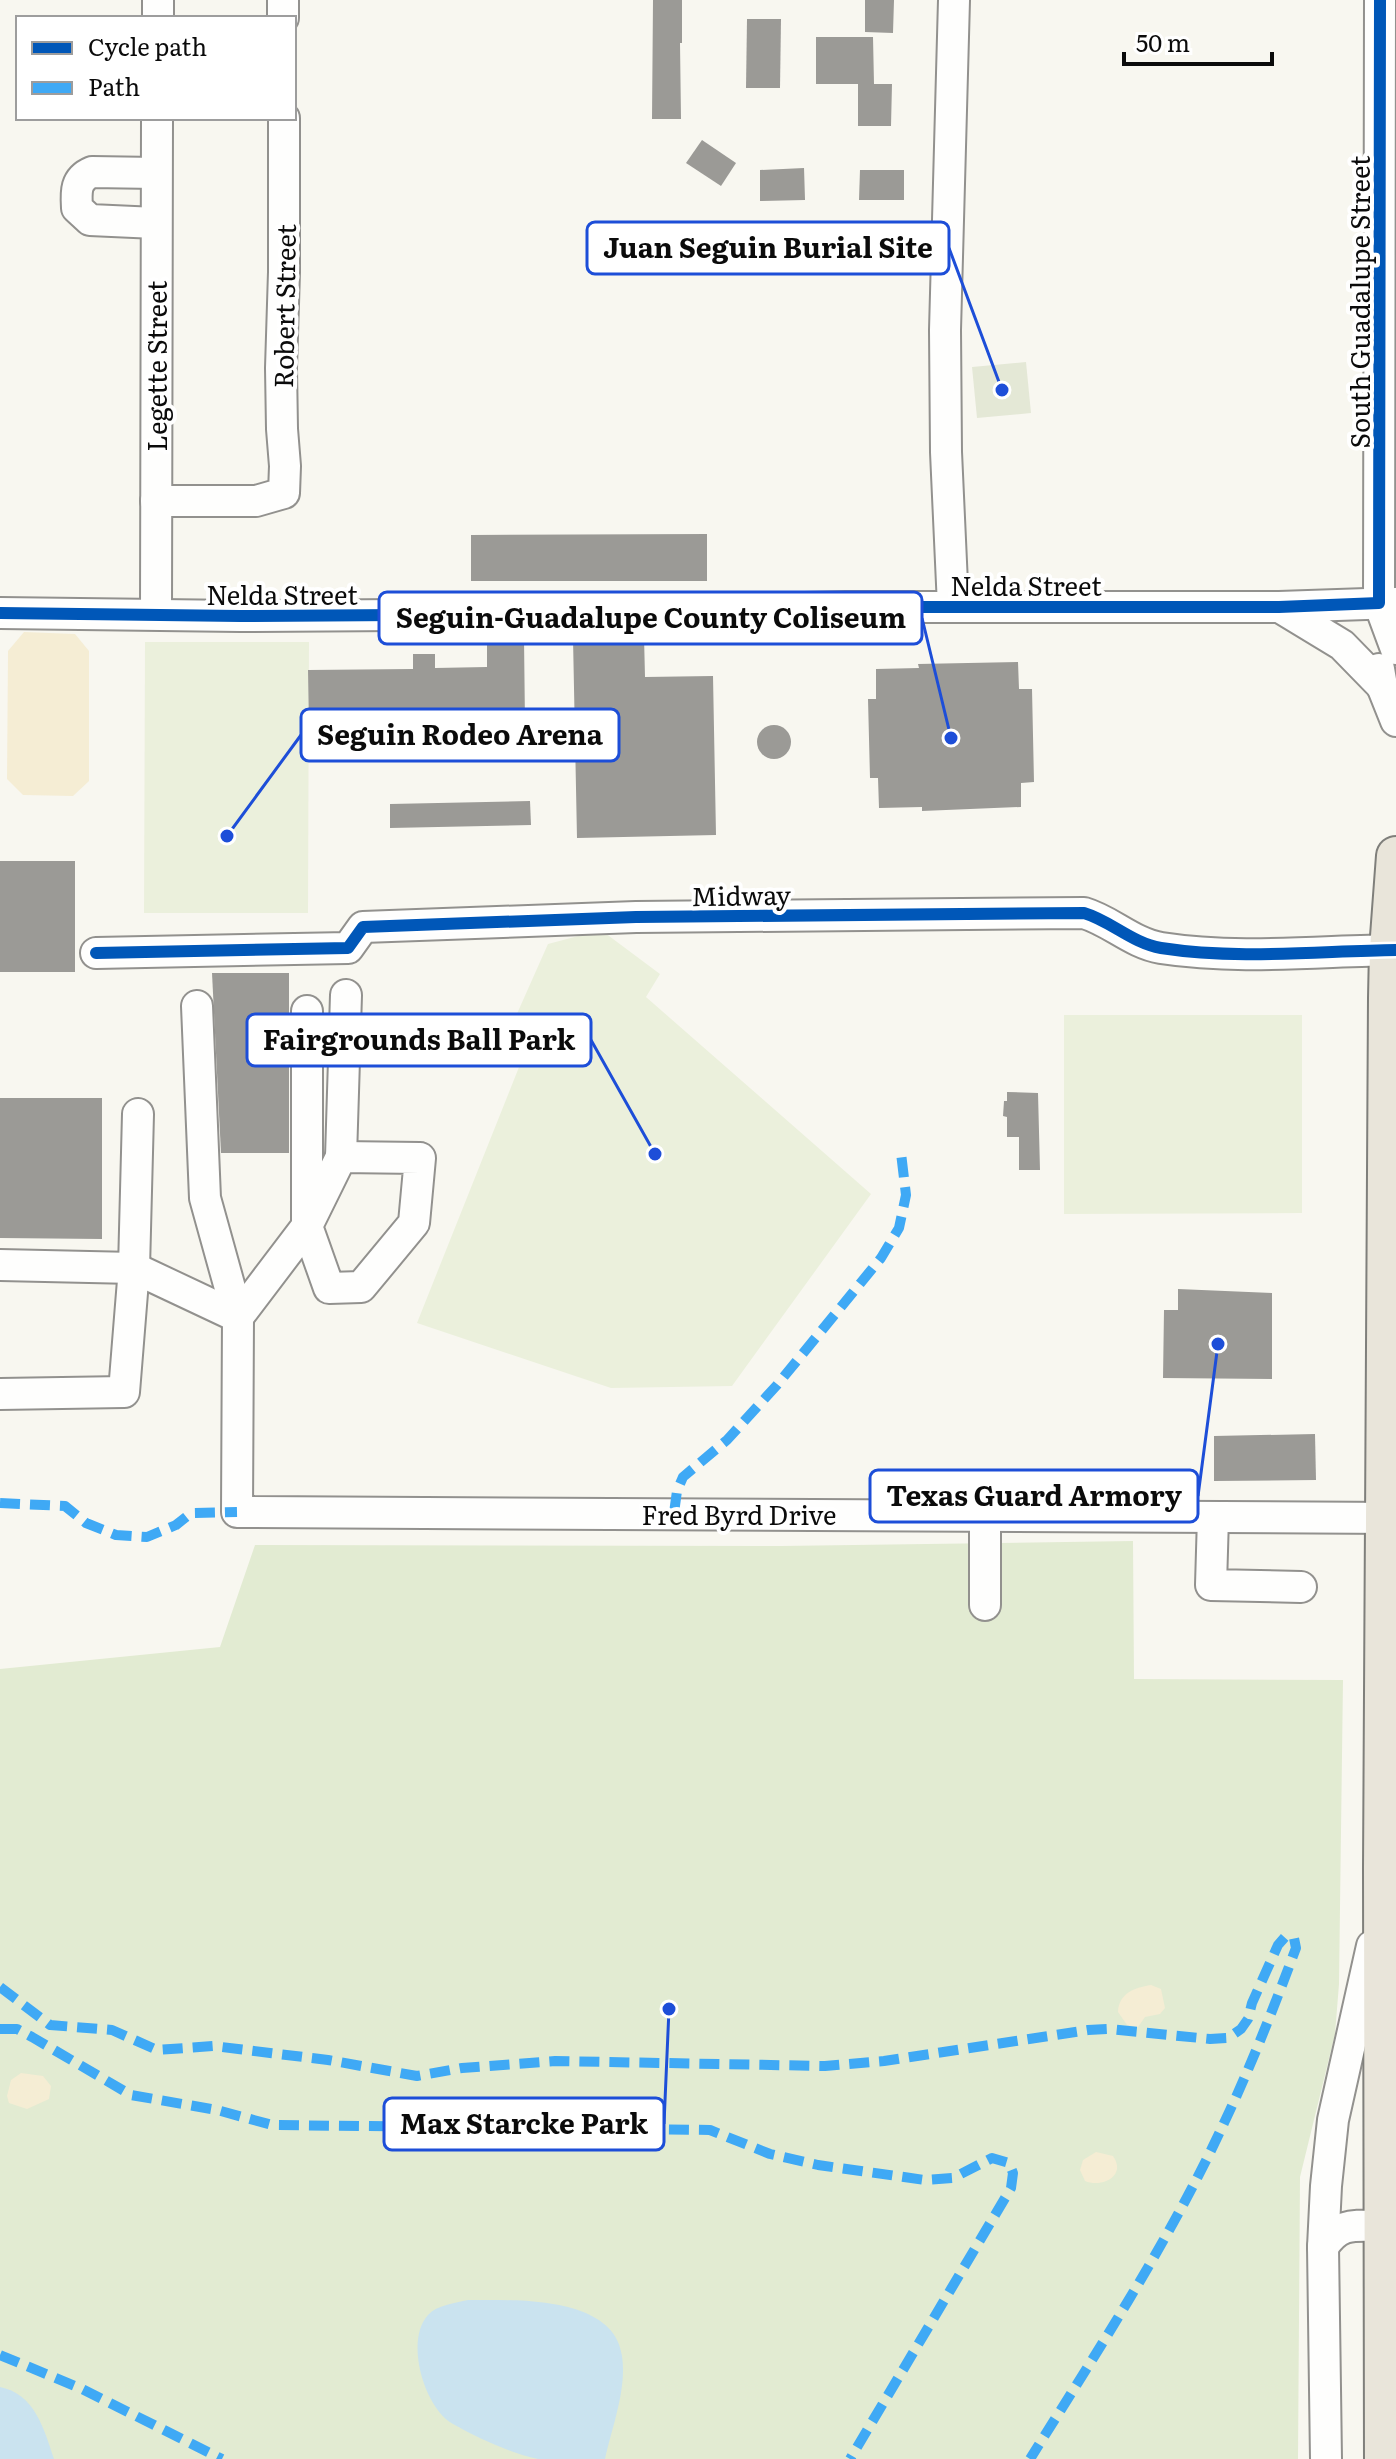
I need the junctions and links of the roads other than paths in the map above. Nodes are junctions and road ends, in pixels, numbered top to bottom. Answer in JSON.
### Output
{"nodes":[{"id":1,"x":954,"y":0,"type":"edge"},
{"id":2,"x":1380,"y":0,"type":"edge"},
{"id":3,"x":157,"y":120,"type":"edge"},
{"id":4,"x":284,"y":120,"type":"edge"},
{"id":5,"x":156,"y":173,"type":"junction"},
{"id":6,"x":156,"y":223,"type":"junction"},
{"id":7,"x":1388,"y":265,"type":"edge"},
{"id":8,"x":156,"y":501,"type":"junction"},
{"id":9,"x":1388,"y":531,"type":"edge"},
{"id":10,"x":1388,"y":603,"type":"edge"},
{"id":11,"x":953,"y":606,"type":"junction"},
{"id":12,"x":1279,"y":607,"type":"junction"},
{"id":13,"x":0,"y":613,"type":"edge"},
{"id":14,"x":156,"y":614,"type":"junction"},
{"id":15,"x":1396,"y":649,"type":"edge"},
{"id":16,"x":1382,"y":686,"type":"junction"},
{"id":17,"x":1396,"y":721,"type":"edge"},
{"id":18,"x":1396,"y":856,"type":"edge"},
{"id":19,"x":1392,"y":950,"type":"edge"},
{"id":20,"x":96,"y":953,"type":"dead end"},
{"id":21,"x":346,"y":995,"type":"dead end"},
{"id":22,"x":197,"y":1006,"type":"dead end"},
{"id":23,"x":307,"y":1011,"type":"dead end"},
{"id":24,"x":138,"y":1114,"type":"dead end"},
{"id":25,"x":341,"y":1157,"type":"junction"},
{"id":26,"x":1392,"y":1177,"type":"edge"},
{"id":27,"x":307,"y":1226,"type":"junction"},
{"id":28,"x":0,"y":1265,"type":"edge"},
{"id":29,"x":134,"y":1268,"type":"junction"},
{"id":30,"x":238,"y":1317,"type":"junction"},
{"id":31,"x":1391,"y":1388,"type":"edge"},
{"id":32,"x":0,"y":1394,"type":"edge"},
{"id":33,"x":985,"y":1515,"type":"junction"},
{"id":34,"x":1213,"y":1517,"type":"junction"},
{"id":35,"x":1391,"y":1518,"type":"edge"},
{"id":36,"x":1301,"y":1587,"type":"dead end"},
{"id":37,"x":985,"y":1605,"type":"dead end"},
{"id":38,"x":1383,"y":1869,"type":"junction"},
{"id":39,"x":1396,"y":1919,"type":"edge"},
{"id":40,"x":1390,"y":2167,"type":"edge"},
{"id":41,"x":1384,"y":2226,"type":"junction"},
{"id":42,"x":1323,"y":2247,"type":"junction"},
{"id":43,"x":1326,"y":2459,"type":"edge"},
{"id":44,"x":1384,"y":2459,"type":"edge"}],
"edges":[{"from":1,"to":11,"type":"street"},
{"from":2,"to":7,"type":"street","name":"South Guadalupe Street"},
{"from":3,"to":5,"type":"street","name":"Legette Street"},
{"from":4,"to":8,"type":"street","name":"Robert Street"},
{"from":5,"to":6,"type":"street","name":"Legette Street"},
{"from":5,"to":6,"type":"street"},
{"from":6,"to":8,"type":"street","name":"Legette Street"},
{"from":7,"to":9,"type":"street","name":"South Guadalupe Street"},
{"from":8,"to":14,"type":"street","name":"Legette Street"},
{"from":9,"to":10,"type":"street","name":"South Guadalupe Street"},
{"from":10,"to":12,"type":"street","name":"Nelda Street"},
{"from":10,"to":15,"type":"street","name":"South Guadalupe Street"},
{"from":10,"to":16,"type":"street"},
{"from":11,"to":12,"type":"street","name":"Nelda Street"},
{"from":11,"to":14,"type":"street","name":"Nelda Street"},
{"from":12,"to":16,"type":"street"},
{"from":13,"to":14,"type":"street","name":"Nelda Street"},
{"from":16,"to":17,"type":"street"},
{"from":18,"to":19,"type":"main road"},
{"from":19,"to":20,"type":"street","name":"Midway"},
{"from":19,"to":26,"type":"main road"},
{"from":21,"to":25,"type":"street"},
{"from":22,"to":30,"type":"street"},
{"from":23,"to":27,"type":"street"},
{"from":24,"to":29,"type":"street"},
{"from":25,"to":27,"type":"street"},
{"from":25,"to":27,"type":"street"},
{"from":26,"to":31,"type":"main road"},
{"from":27,"to":30,"type":"street"},
{"from":28,"to":29,"type":"street"},
{"from":29,"to":30,"type":"street"},
{"from":29,"to":32,"type":"street"},
{"from":30,"to":33,"type":"street","name":"Fred Byrd Drive"},
{"from":31,"to":35,"type":"main road"},
{"from":33,"to":34,"type":"street","name":"Fred Byrd Drive"},
{"from":33,"to":37,"type":"street"},
{"from":34,"to":35,"type":"street","name":"Fred Byrd Drive"},
{"from":34,"to":36,"type":"street"},
{"from":35,"to":38,"type":"main road"},
{"from":38,"to":39,"type":"street"},
{"from":38,"to":40,"type":"main road"},
{"from":38,"to":42,"type":"street"},
{"from":40,"to":41,"type":"main road"},
{"from":41,"to":42,"type":"street"},
{"from":41,"to":44,"type":"main road"},
{"from":42,"to":43,"type":"street"}]}
